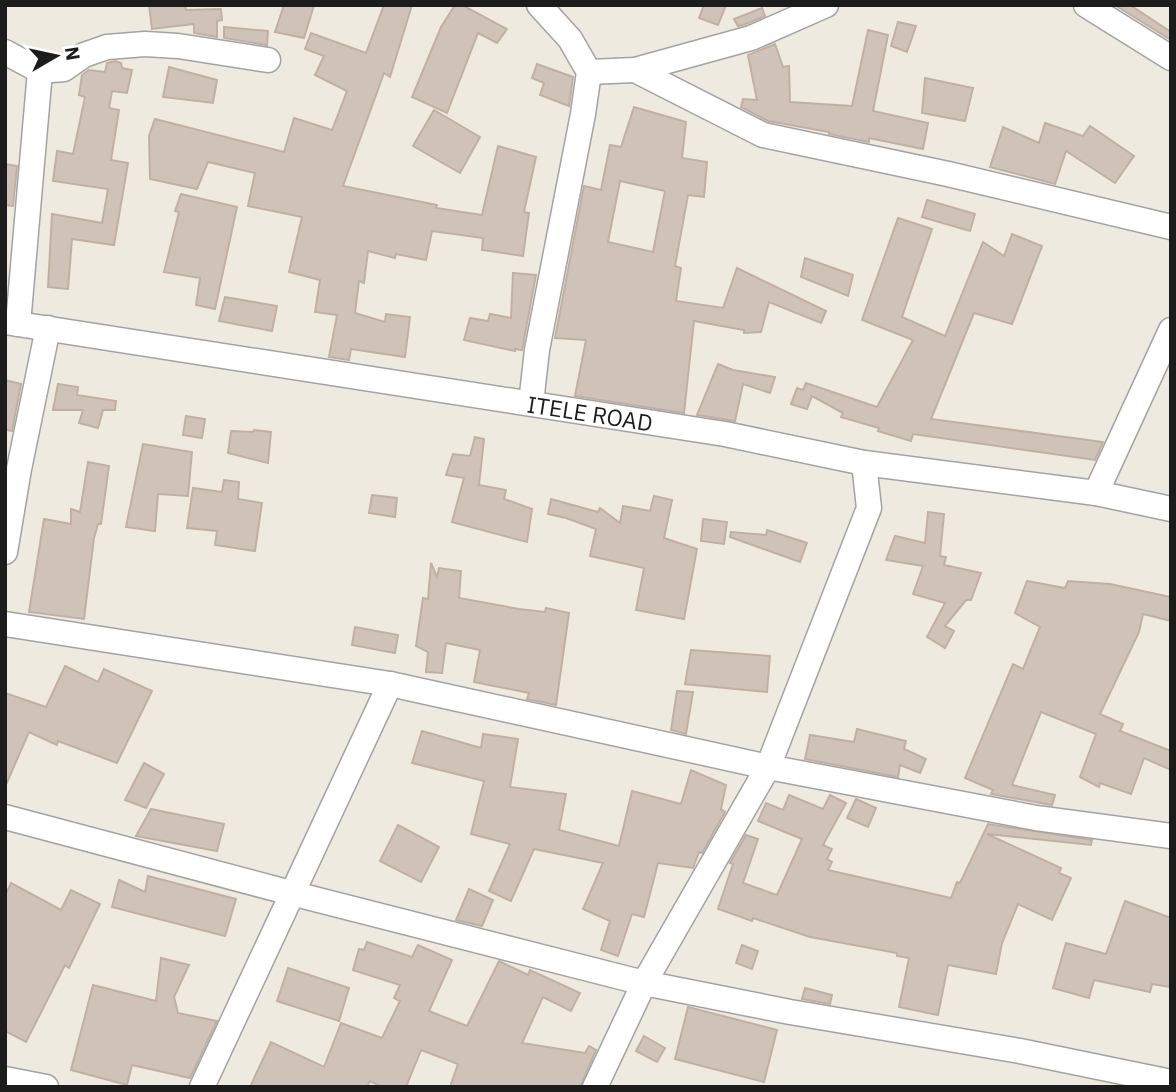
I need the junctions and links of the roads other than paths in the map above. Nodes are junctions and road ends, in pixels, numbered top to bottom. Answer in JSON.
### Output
{"nodes":[{"id":1,"x":539,"y":5,"type":"edge"},
{"id":2,"x":827,"y":5,"type":"edge"},
{"id":3,"x":1086,"y":5,"type":"edge"},
{"id":4,"x":5,"y":52,"type":"edge"},
{"id":5,"x":1171,"y":58,"type":"edge"},
{"id":6,"x":268,"y":60,"type":"dead end"},
{"id":7,"x":635,"y":70,"type":"junction"},
{"id":8,"x":40,"y":71,"type":"junction"},
{"id":9,"x":589,"y":72,"type":"junction"},
{"id":10,"x":1171,"y":227,"type":"edge"},
{"id":11,"x":12,"y":323,"type":"edge"},
{"id":12,"x":48,"y":328,"type":"junction"},
{"id":13,"x":1171,"y":330,"type":"edge"},
{"id":14,"x":531,"y":403,"type":"junction"},
{"id":15,"x":864,"y":463,"type":"junction"},
{"id":16,"x":891,"y":467,"type":"junction"},
{"id":17,"x":1096,"y":493,"type":"junction"},
{"id":18,"x":869,"y":508,"type":"junction"},
{"id":19,"x":1171,"y":509,"type":"edge"},
{"id":20,"x":5,"y":552,"type":"edge"},
{"id":21,"x":5,"y":624,"type":"edge"},
{"id":22,"x":390,"y":684,"type":"junction"},
{"id":23,"x":768,"y":766,"type":"junction"},
{"id":24,"x":5,"y":817,"type":"edge"},
{"id":25,"x":1171,"y":836,"type":"edge"},
{"id":26,"x":291,"y":893,"type":"junction"},
{"id":27,"x":644,"y":982,"type":"junction"},
{"id":28,"x":5,"y":1079,"type":"edge"},
{"id":29,"x":1171,"y":1082,"type":"edge"},
{"id":30,"x":46,"y":1087,"type":"edge"},
{"id":31,"x":202,"y":1087,"type":"edge"},
{"id":32,"x":595,"y":1087,"type":"edge"}],
"edges":[{"from":1,"to":9,"type":"street"},
{"from":2,"to":7,"type":"street"},
{"from":3,"to":5,"type":"street"},
{"from":4,"to":8,"type":"street"},
{"from":6,"to":8,"type":"street"},
{"from":7,"to":9,"type":"street"},
{"from":7,"to":10,"type":"street"},
{"from":8,"to":11,"type":"street"},
{"from":9,"to":14,"type":"street"},
{"from":11,"to":12,"type":"street","name":"ITELE ROAD"},
{"from":12,"to":14,"type":"street","name":"ITELE ROAD"},
{"from":12,"to":20,"type":"street"},
{"from":13,"to":17,"type":"street"},
{"from":14,"to":15,"type":"street","name":"ITELE ROAD"},
{"from":15,"to":16,"type":"street","name":"ITELE ROAD"},
{"from":15,"to":18,"type":"street"},
{"from":16,"to":17,"type":"street","name":"ITELE ROAD"},
{"from":16,"to":18,"type":"street"},
{"from":17,"to":19,"type":"street","name":"ITELE ROAD"},
{"from":18,"to":23,"type":"street"},
{"from":21,"to":22,"type":"street"},
{"from":22,"to":23,"type":"street"},
{"from":22,"to":26,"type":"street"},
{"from":23,"to":25,"type":"street"},
{"from":23,"to":27,"type":"street"},
{"from":24,"to":26,"type":"street"},
{"from":26,"to":27,"type":"street"},
{"from":26,"to":31,"type":"street"},
{"from":27,"to":29,"type":"street"},
{"from":27,"to":32,"type":"street"},
{"from":28,"to":30,"type":"street"}]}
